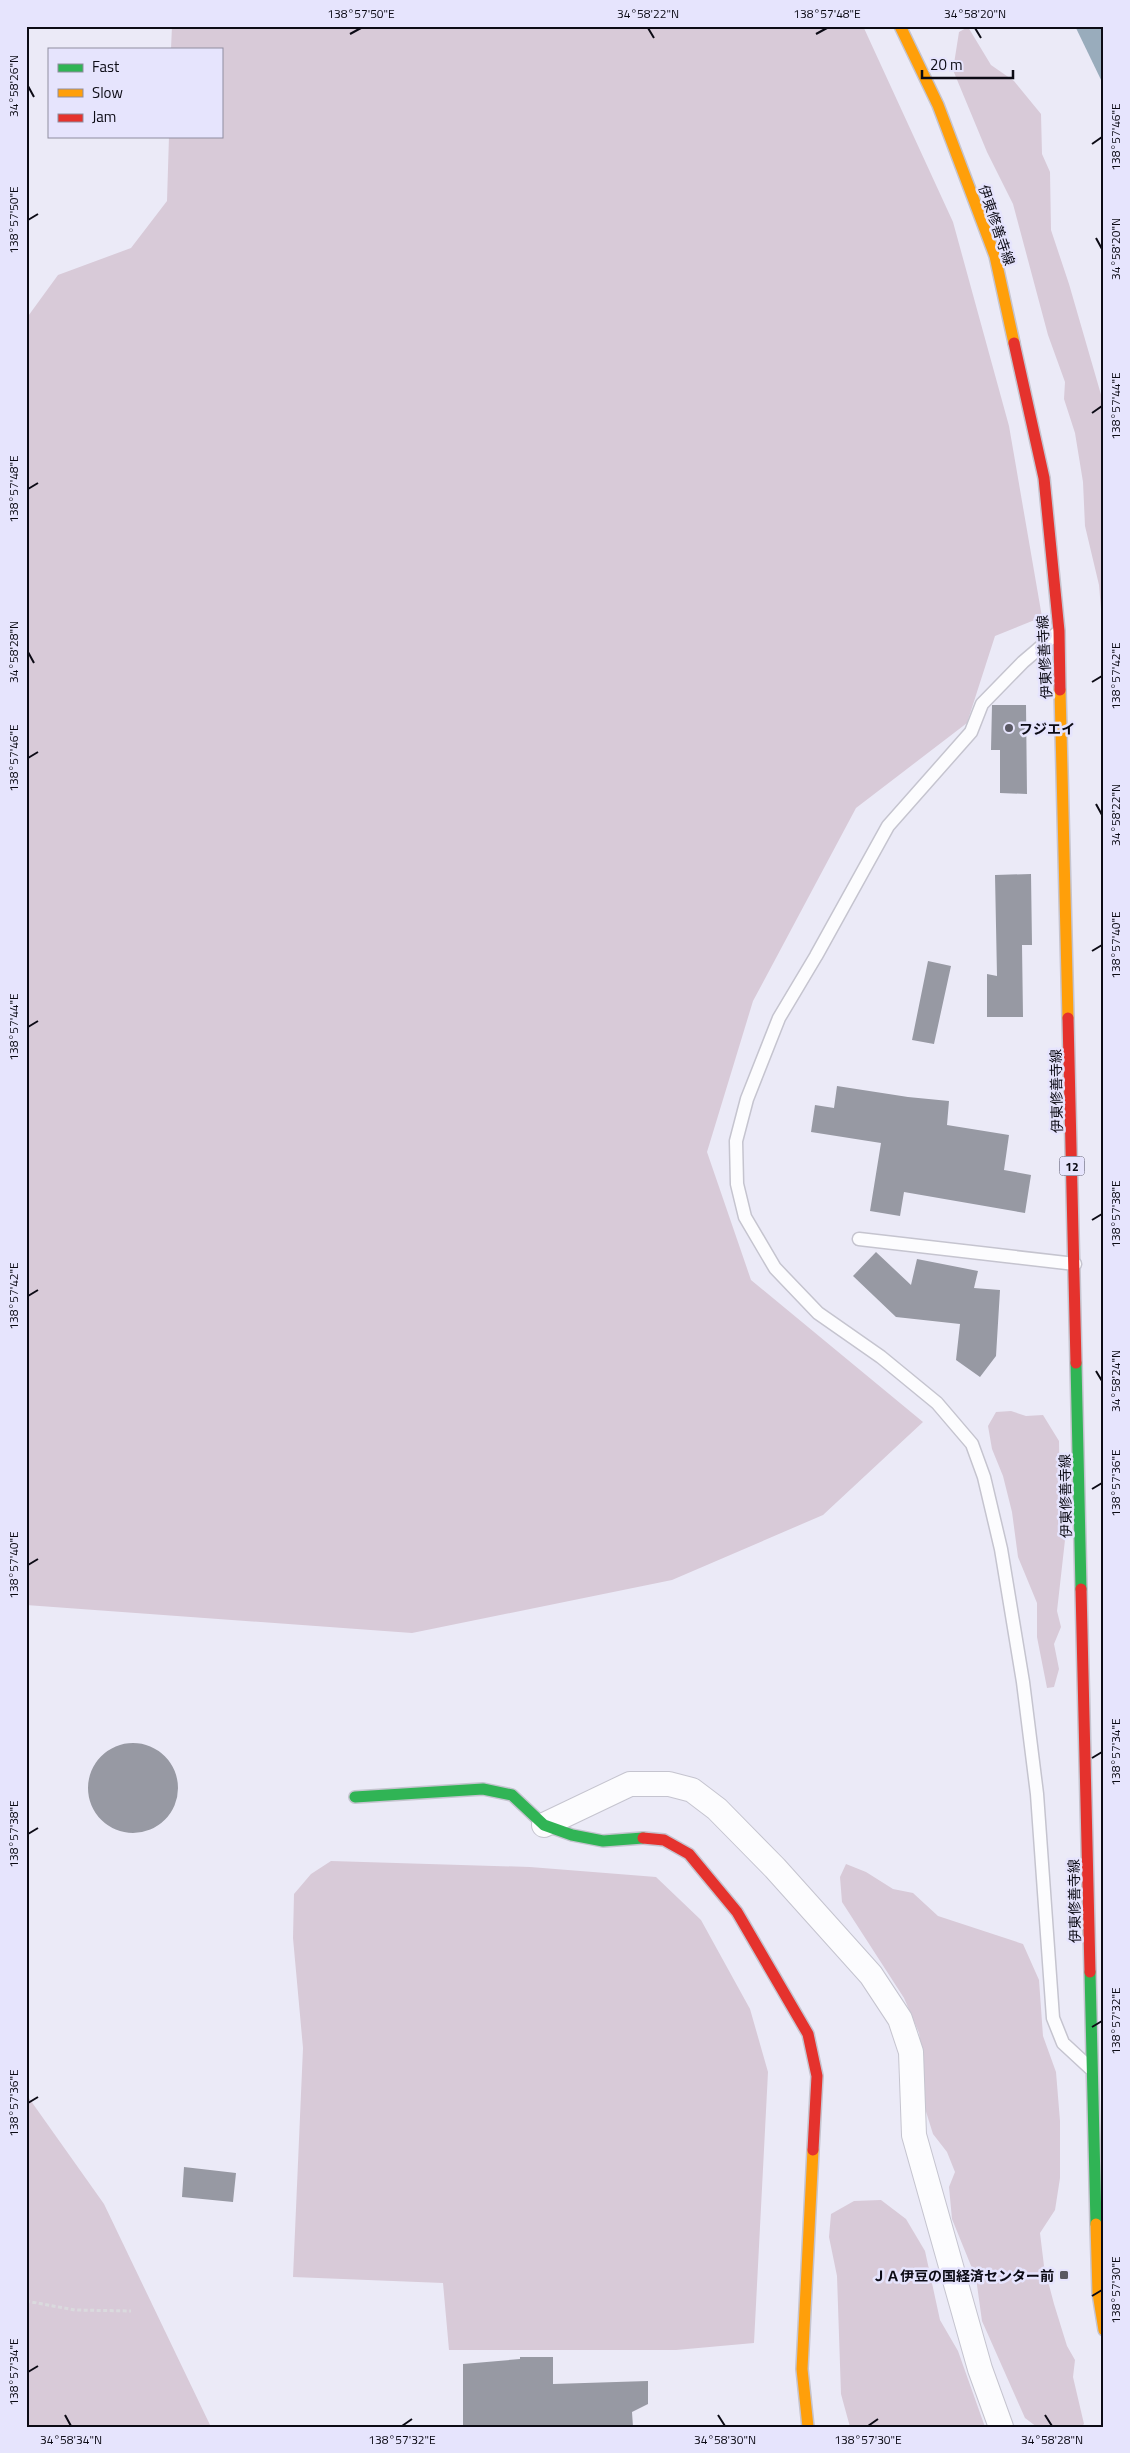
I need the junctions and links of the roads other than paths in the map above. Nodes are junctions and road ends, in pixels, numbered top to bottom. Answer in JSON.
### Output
{"nodes":[{"id":1,"x":900,"y":26,"type":"edge"},
{"id":2,"x":1059,"y":631,"type":"junction"},
{"id":3,"x":859,"y":1239,"type":"dead end"},
{"id":4,"x":1074,"y":1264,"type":"junction"},
{"id":5,"x":355,"y":1797,"type":"dead end"},
{"id":6,"x":544,"y":1825,"type":"junction"},
{"id":7,"x":1092,"y":2070,"type":"junction"},
{"id":8,"x":1104,"y":2330,"type":"edge"},
{"id":9,"x":808,"y":2427,"type":"edge"},
{"id":10,"x":1001,"y":2427,"type":"edge"}],
"edges":[{"from":1,"to":2,"type":"main road","name":"伊東修善寺線","number":"12"},
{"from":2,"to":4,"type":"main road","name":"伊東修善寺線","number":"12"},
{"from":2,"to":7,"type":"lane"},
{"from":3,"to":4,"type":"lane"},
{"from":4,"to":7,"type":"main road","name":"伊東修善寺線","number":"12"},
{"from":5,"to":6,"type":"main road"},
{"from":6,"to":9,"type":"main road"},
{"from":6,"to":10,"type":"street"},
{"from":7,"to":8,"type":"main road","name":"伊東修善寺線","number":"12"}]}
